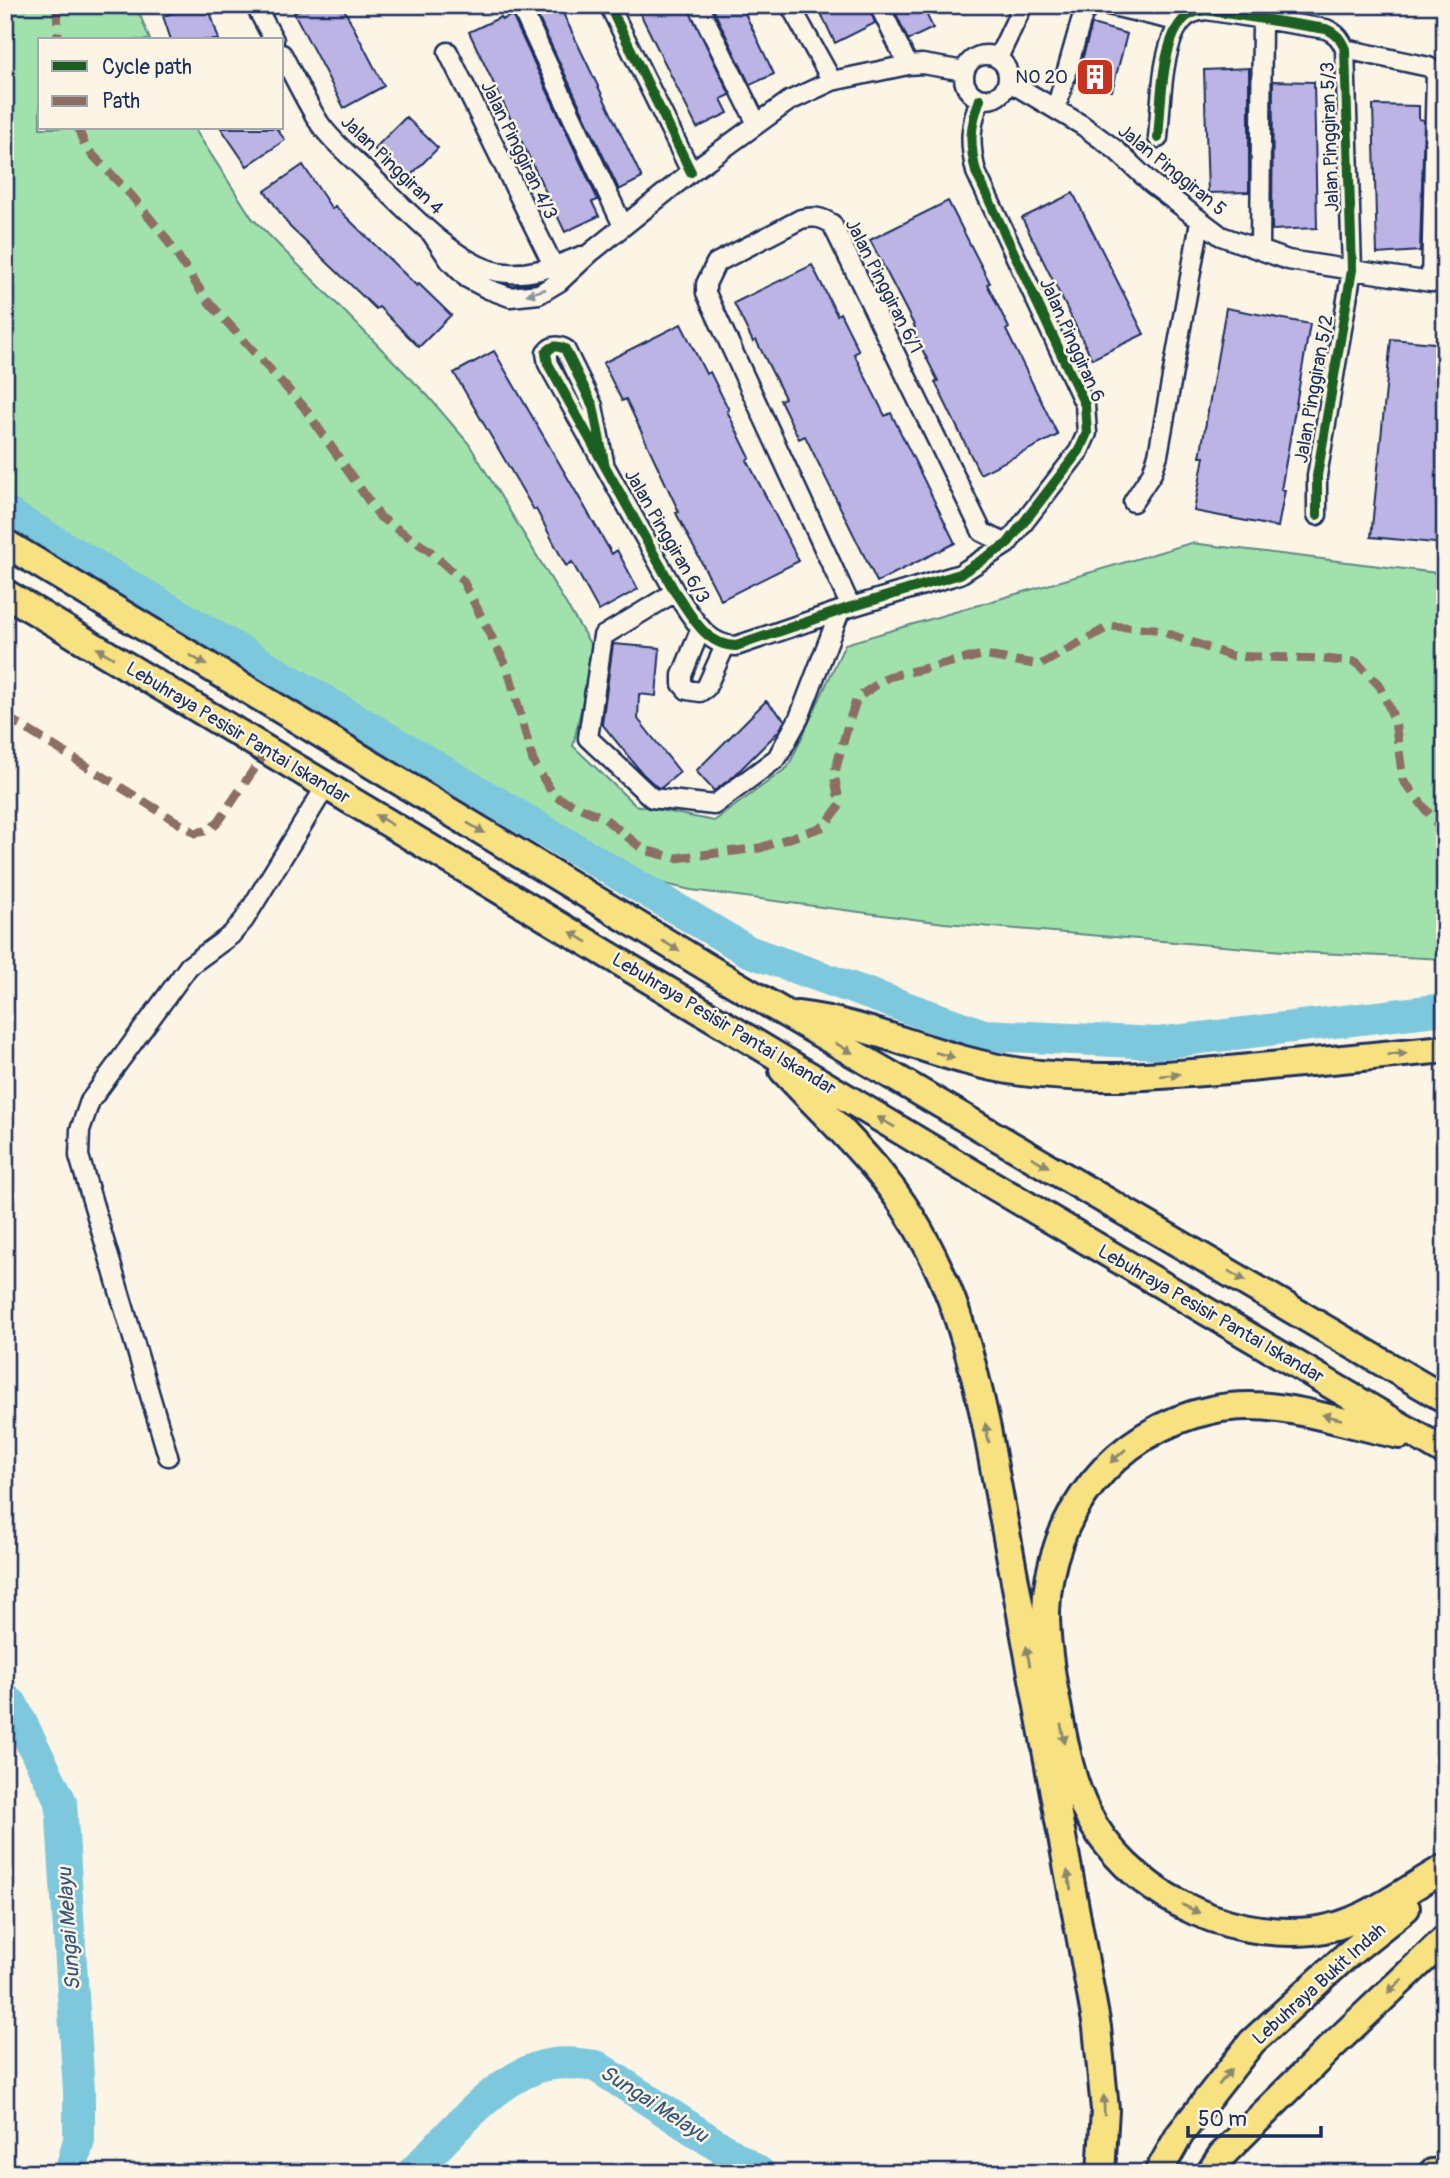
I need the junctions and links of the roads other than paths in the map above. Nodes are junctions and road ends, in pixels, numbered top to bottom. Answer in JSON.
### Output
{"nodes":[{"id":1,"x":255,"y":5,"type":"edge"},
{"id":2,"x":520,"y":5,"type":"edge"},
{"id":3,"x":609,"y":5,"type":"edge"},
{"id":4,"x":698,"y":5,"type":"edge"},
{"id":5,"x":790,"y":5,"type":"edge"},
{"id":6,"x":879,"y":5,"type":"edge"},
{"id":7,"x":1023,"y":5,"type":"edge"},
{"id":8,"x":1092,"y":5,"type":"edge"},
{"id":9,"x":1108,"y":5,"type":"edge"},
{"id":10,"x":1262,"y":20,"type":"junction"},
{"id":11,"x":1181,"y":22,"type":"junction"},
{"id":12,"x":273,"y":38,"type":"edge"},
{"id":13,"x":1345,"y":49,"type":"junction"},
{"id":14,"x":447,"y":52,"type":"dead end"},
{"id":15,"x":284,"y":58,"type":"edge"},
{"id":16,"x":998,"y":58,"type":"junction"},
{"id":17,"x":908,"y":65,"type":"junction"},
{"id":18,"x":965,"y":71,"type":"junction"},
{"id":19,"x":832,"y":81,"type":"junction"},
{"id":20,"x":1008,"y":81,"type":"junction"},
{"id":21,"x":980,"y":99,"type":"junction"},
{"id":22,"x":1056,"y":109,"type":"junction"},
{"id":23,"x":757,"y":124,"type":"junction"},
{"id":24,"x":1157,"y":138,"type":"dead end"},
{"id":25,"x":691,"y":172,"type":"junction"},
{"id":26,"x":1200,"y":222,"type":"junction"},
{"id":27,"x":623,"y":226,"type":"junction"},
{"id":28,"x":432,"y":234,"type":"junction"},
{"id":29,"x":1260,"y":250,"type":"junction"},
{"id":30,"x":590,"y":253,"type":"junction"},
{"id":31,"x":554,"y":267,"type":"junction"},
{"id":32,"x":1352,"y":270,"type":"junction"},
{"id":33,"x":1438,"y":282,"type":"edge"},
{"id":34,"x":604,"y":462,"type":"junction"},
{"id":35,"x":1133,"y":502,"type":"dead end"},
{"id":36,"x":1317,"y":515,"type":"dead end"},
{"id":37,"x":5,"y":543,"type":"edge"},
{"id":38,"x":1007,"y":544,"type":"junction"},
{"id":39,"x":675,"y":592,"type":"junction"},
{"id":40,"x":5,"y":593,"type":"edge"},
{"id":41,"x":845,"y":609,"type":"junction"},
{"id":42,"x":701,"y":628,"type":"junction"},
{"id":43,"x":730,"y":646,"type":"junction"},
{"id":44,"x":326,"y":786,"type":"junction"},
{"id":45,"x":785,"y":1013,"type":"junction"},
{"id":46,"x":764,"y":1047,"type":"junction"},
{"id":47,"x":1445,"y":1049,"type":"edge"},
{"id":48,"x":1445,"y":1399,"type":"edge"},
{"id":49,"x":1434,"y":1445,"type":"edge"},
{"id":50,"x":168,"y":1456,"type":"dead end"},
{"id":51,"x":1445,"y":1868,"type":"edge"},
{"id":52,"x":1445,"y":1877,"type":"edge"},
{"id":53,"x":1445,"y":1939,"type":"edge"},
{"id":54,"x":1445,"y":2172,"type":"edge"},
{"id":55,"x":1101,"y":2173,"type":"edge"},
{"id":56,"x":1158,"y":2173,"type":"edge"},
{"id":57,"x":1210,"y":2173,"type":"edge"},
{"id":58,"x":1432,"y":2173,"type":"edge"}],
"edges":[{"from":1,"to":12,"type":"street"},
{"from":2,"to":27,"type":"street"},
{"from":3,"to":25,"type":"street"},
{"from":4,"to":23,"type":"street"},
{"from":5,"to":19,"type":"street"},
{"from":6,"to":17,"type":"street"},
{"from":7,"to":16,"type":"street"},
{"from":8,"to":22,"type":"street"},
{"from":9,"to":11,"type":"street"},
{"from":10,"to":11,"type":"street","name":"Jalan Pinggiran 5/3"},
{"from":10,"to":13,"type":"street","name":"Jalan Pinggiran 5/3"},
{"from":10,"to":29,"type":"street"},
{"from":11,"to":24,"type":"street"},
{"from":13,"to":32,"type":"street","name":"Jalan Pinggiran 5/3"},
{"from":13,"to":33,"type":"street"},
{"from":14,"to":31,"type":"street","name":"Jalan Pinggiran 4/3"},
{"from":15,"to":28,"type":"street","name":"Jalan Pinggiran 4"},
{"from":16,"to":18,"type":"street"},
{"from":16,"to":20,"type":"street"},
{"from":17,"to":18,"type":"street","name":"Jalan Pinggiran 4"},
{"from":17,"to":19,"type":"street","name":"Jalan Pinggiran 4"},
{"from":18,"to":21,"type":"street"},
{"from":19,"to":23,"type":"street","name":"Jalan Pinggiran 4"},
{"from":20,"to":21,"type":"street"},
{"from":20,"to":22,"type":"street","name":"Jalan Pinggiran 5"},
{"from":21,"to":38,"type":"street","name":"Jalan Pinggiran 6"},
{"from":22,"to":26,"type":"street","name":"Jalan Pinggiran 5"},
{"from":23,"to":25,"type":"street","name":"Jalan Pinggiran 4"},
{"from":25,"to":27,"type":"street","name":"Jalan Pinggiran 4"},
{"from":26,"to":29,"type":"street","name":"Jalan Pinggiran 5"},
{"from":26,"to":35,"type":"street"},
{"from":27,"to":30,"type":"street","name":"Jalan Pinggiran 4"},
{"from":30,"to":28,"type":"street","name":"Jalan Pinggiran 4","one_way":true},
{"from":28,"to":31,"type":"street","name":"Jalan Pinggiran 4"},
{"from":29,"to":32,"type":"street","name":"Jalan Pinggiran 5"},
{"from":30,"to":31,"type":"street","name":"Jalan Pinggiran 4"},
{"from":32,"to":33,"type":"street","name":"Jalan Pinggiran 5"},
{"from":32,"to":36,"type":"street","name":"Jalan Pinggiran 5/2"},
{"from":34,"to":34,"type":"street","name":"Jalan Pinggiran 6/3"},
{"from":34,"to":39,"type":"street","name":"Jalan Pinggiran 6/3"},
{"from":37,"to":45,"type":"highway","name":"Lebuhraya Pesisir Pantai Iskandar","one_way":true},
{"from":38,"to":41,"type":"street","name":"Jalan Pinggiran 6"},
{"from":38,"to":41,"type":"street","name":"Jalan Pinggiran 6/1"},
{"from":39,"to":41,"type":"street"},
{"from":39,"to":42,"type":"street","name":"Jalan Pinggiran 6/3"},
{"from":44,"to":40,"type":"highway","name":"Lebuhraya Pesisir Pantai Iskandar","one_way":true},
{"from":41,"to":43,"type":"street","name":"Jalan Pinggiran 6"},
{"from":42,"to":43,"type":"street","name":"Jalan Pinggiran 6/3"},
{"from":42,"to":43,"type":"street","name":"Jalan Pinggiran 6/3"},
{"from":46,"to":44,"type":"highway","name":"Lebuhraya Pesisir Pantai Iskandar","one_way":true},
{"from":44,"to":50,"type":"street"},
{"from":45,"to":47,"type":"highway","one_way":true},
{"from":45,"to":48,"type":"highway","name":"Lebuhraya Pesisir Pantai Iskandar","one_way":true},
{"from":49,"to":46,"type":"highway","name":"Lebuhraya Pesisir Pantai Iskandar","one_way":true},
{"from":55,"to":46,"type":"highway","one_way":true},
{"from":49,"to":51,"type":"highway","one_way":true},
{"from":56,"to":52,"type":"highway","name":"Lebuhraya Bukit Indah","one_way":true},
{"from":53,"to":57,"type":"highway","one_way":true},
{"from":54,"to":58,"type":"highway"}]}
